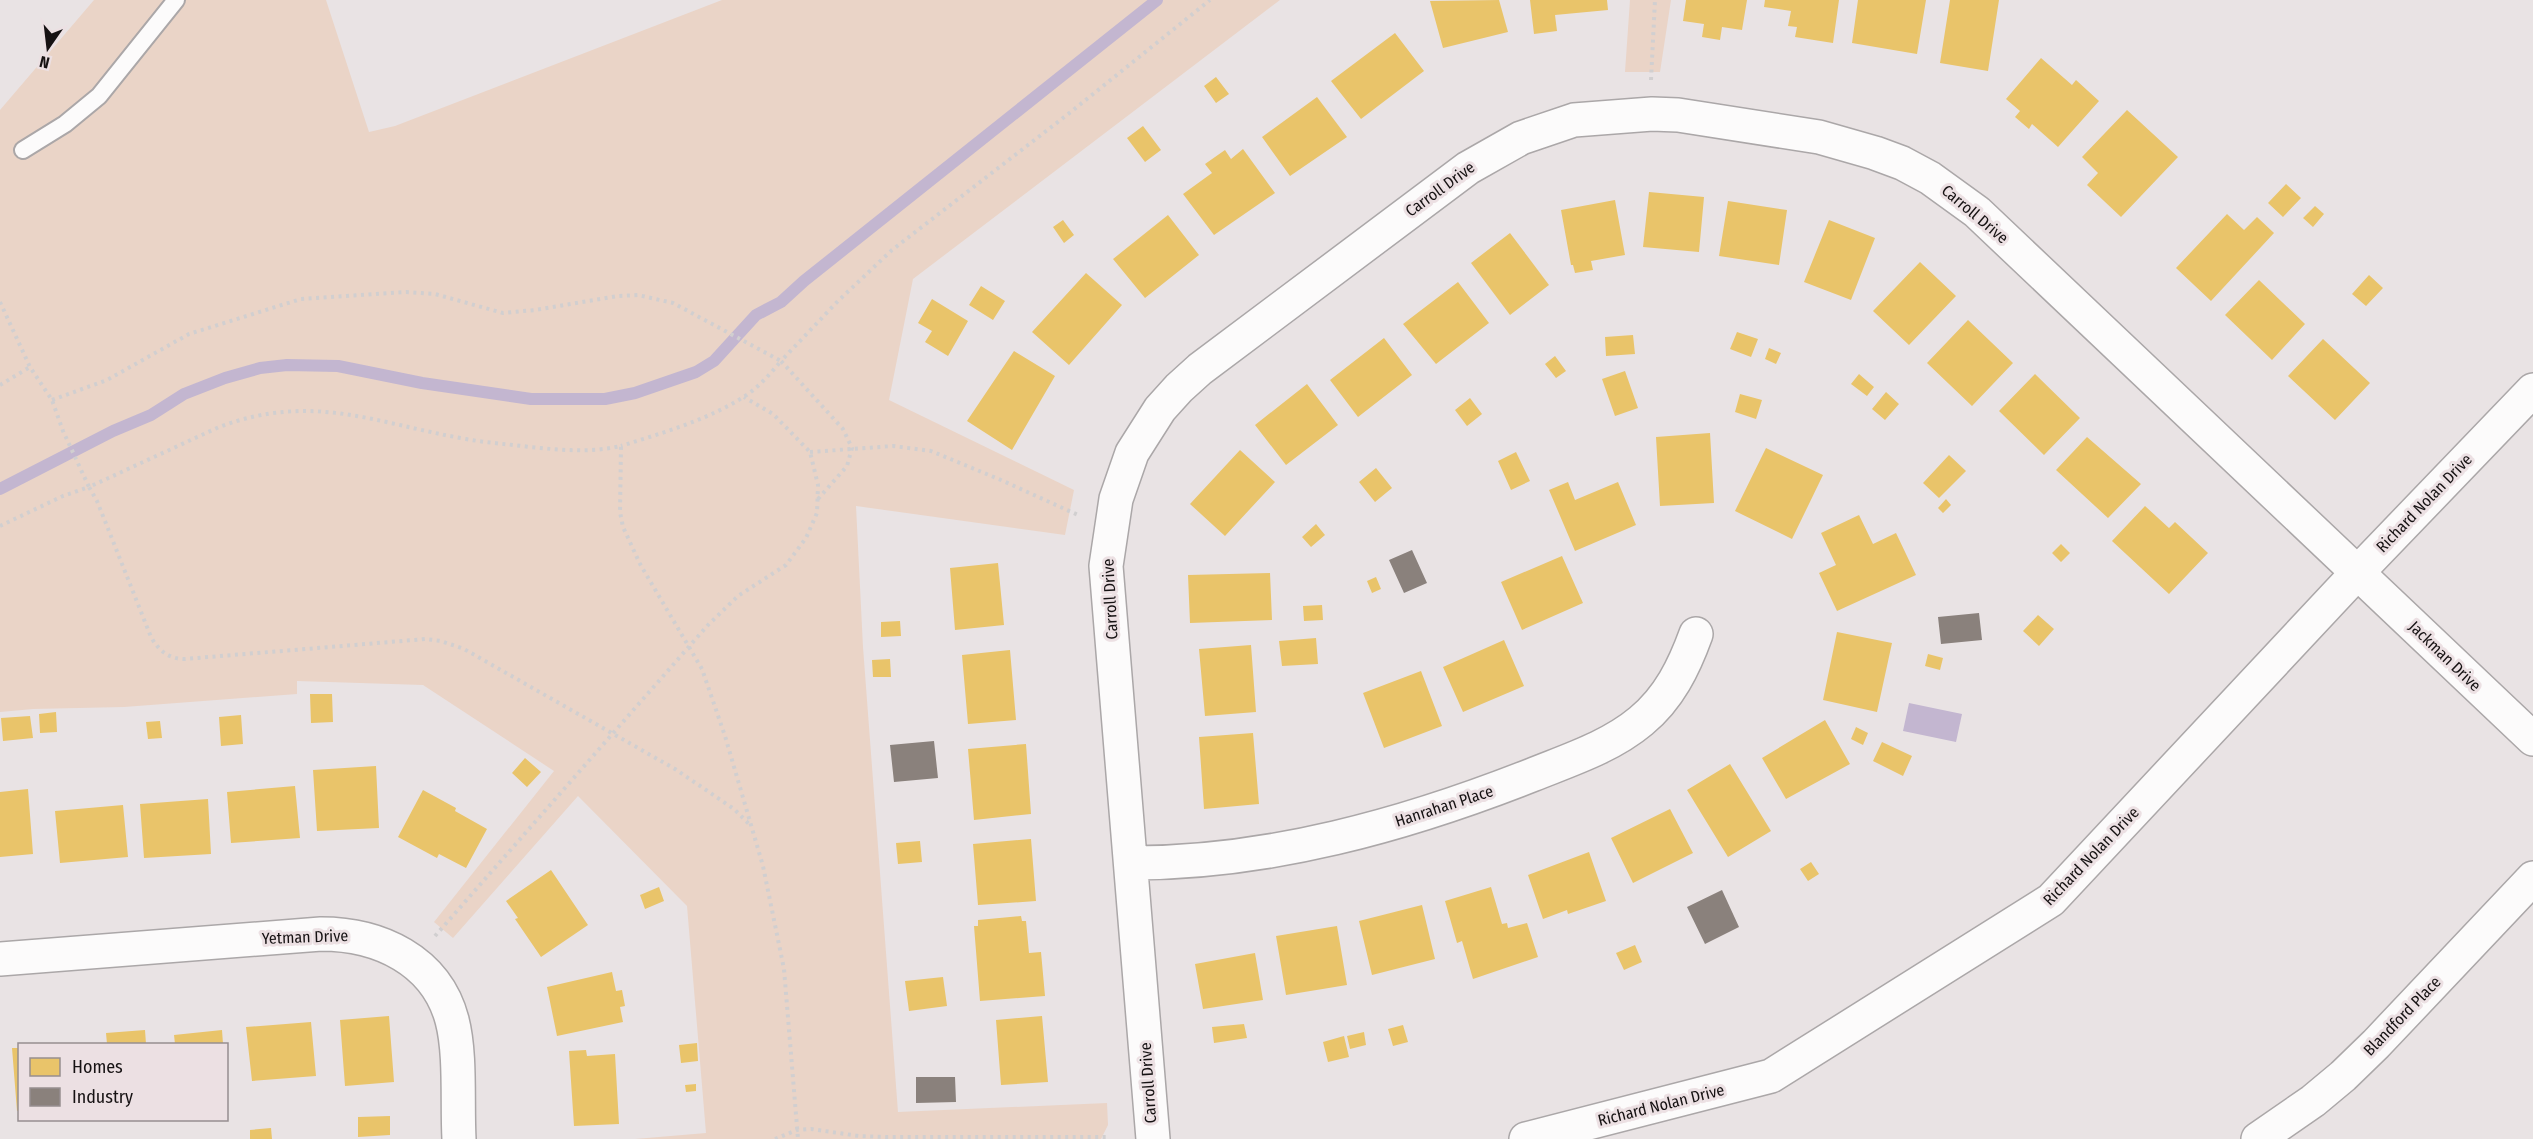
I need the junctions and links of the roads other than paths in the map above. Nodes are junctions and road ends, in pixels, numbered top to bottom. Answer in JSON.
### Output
{"nodes":[{"id":1,"x":176,"y":0,"type":"edge"},
{"id":2,"x":23,"y":150,"type":"dead end"},
{"id":3,"x":2533,"y":390,"type":"edge"},
{"id":4,"x":2358,"y":572,"type":"junction"},
{"id":5,"x":1696,"y":633,"type":"dead end"},
{"id":6,"x":2533,"y":739,"type":"edge"},
{"id":7,"x":1131,"y":863,"type":"junction"},
{"id":8,"x":2533,"y":878,"type":"edge"},
{"id":9,"x":0,"y":958,"type":"edge"},
{"id":10,"x":459,"y":1139,"type":"edge"},
{"id":11,"x":1153,"y":1139,"type":"edge"},
{"id":12,"x":1526,"y":1139,"type":"edge"},
{"id":13,"x":2258,"y":1139,"type":"edge"}],
"edges":[{"from":1,"to":2,"type":"lane"},
{"from":3,"to":4,"type":"street","name":"Richard Nolan Drive"},
{"from":4,"to":6,"type":"street","name":"Jackman Drive"},
{"from":4,"to":7,"type":"street","name":"Carroll Drive"},
{"from":4,"to":12,"type":"street","name":"Richard Nolan Drive"},
{"from":5,"to":7,"type":"street","name":"Hanrahan Place"},
{"from":7,"to":11,"type":"street","name":"Carroll Drive"},
{"from":8,"to":13,"type":"street","name":"Blandford Place"},
{"from":9,"to":10,"type":"street","name":"Yetman Drive"}]}
